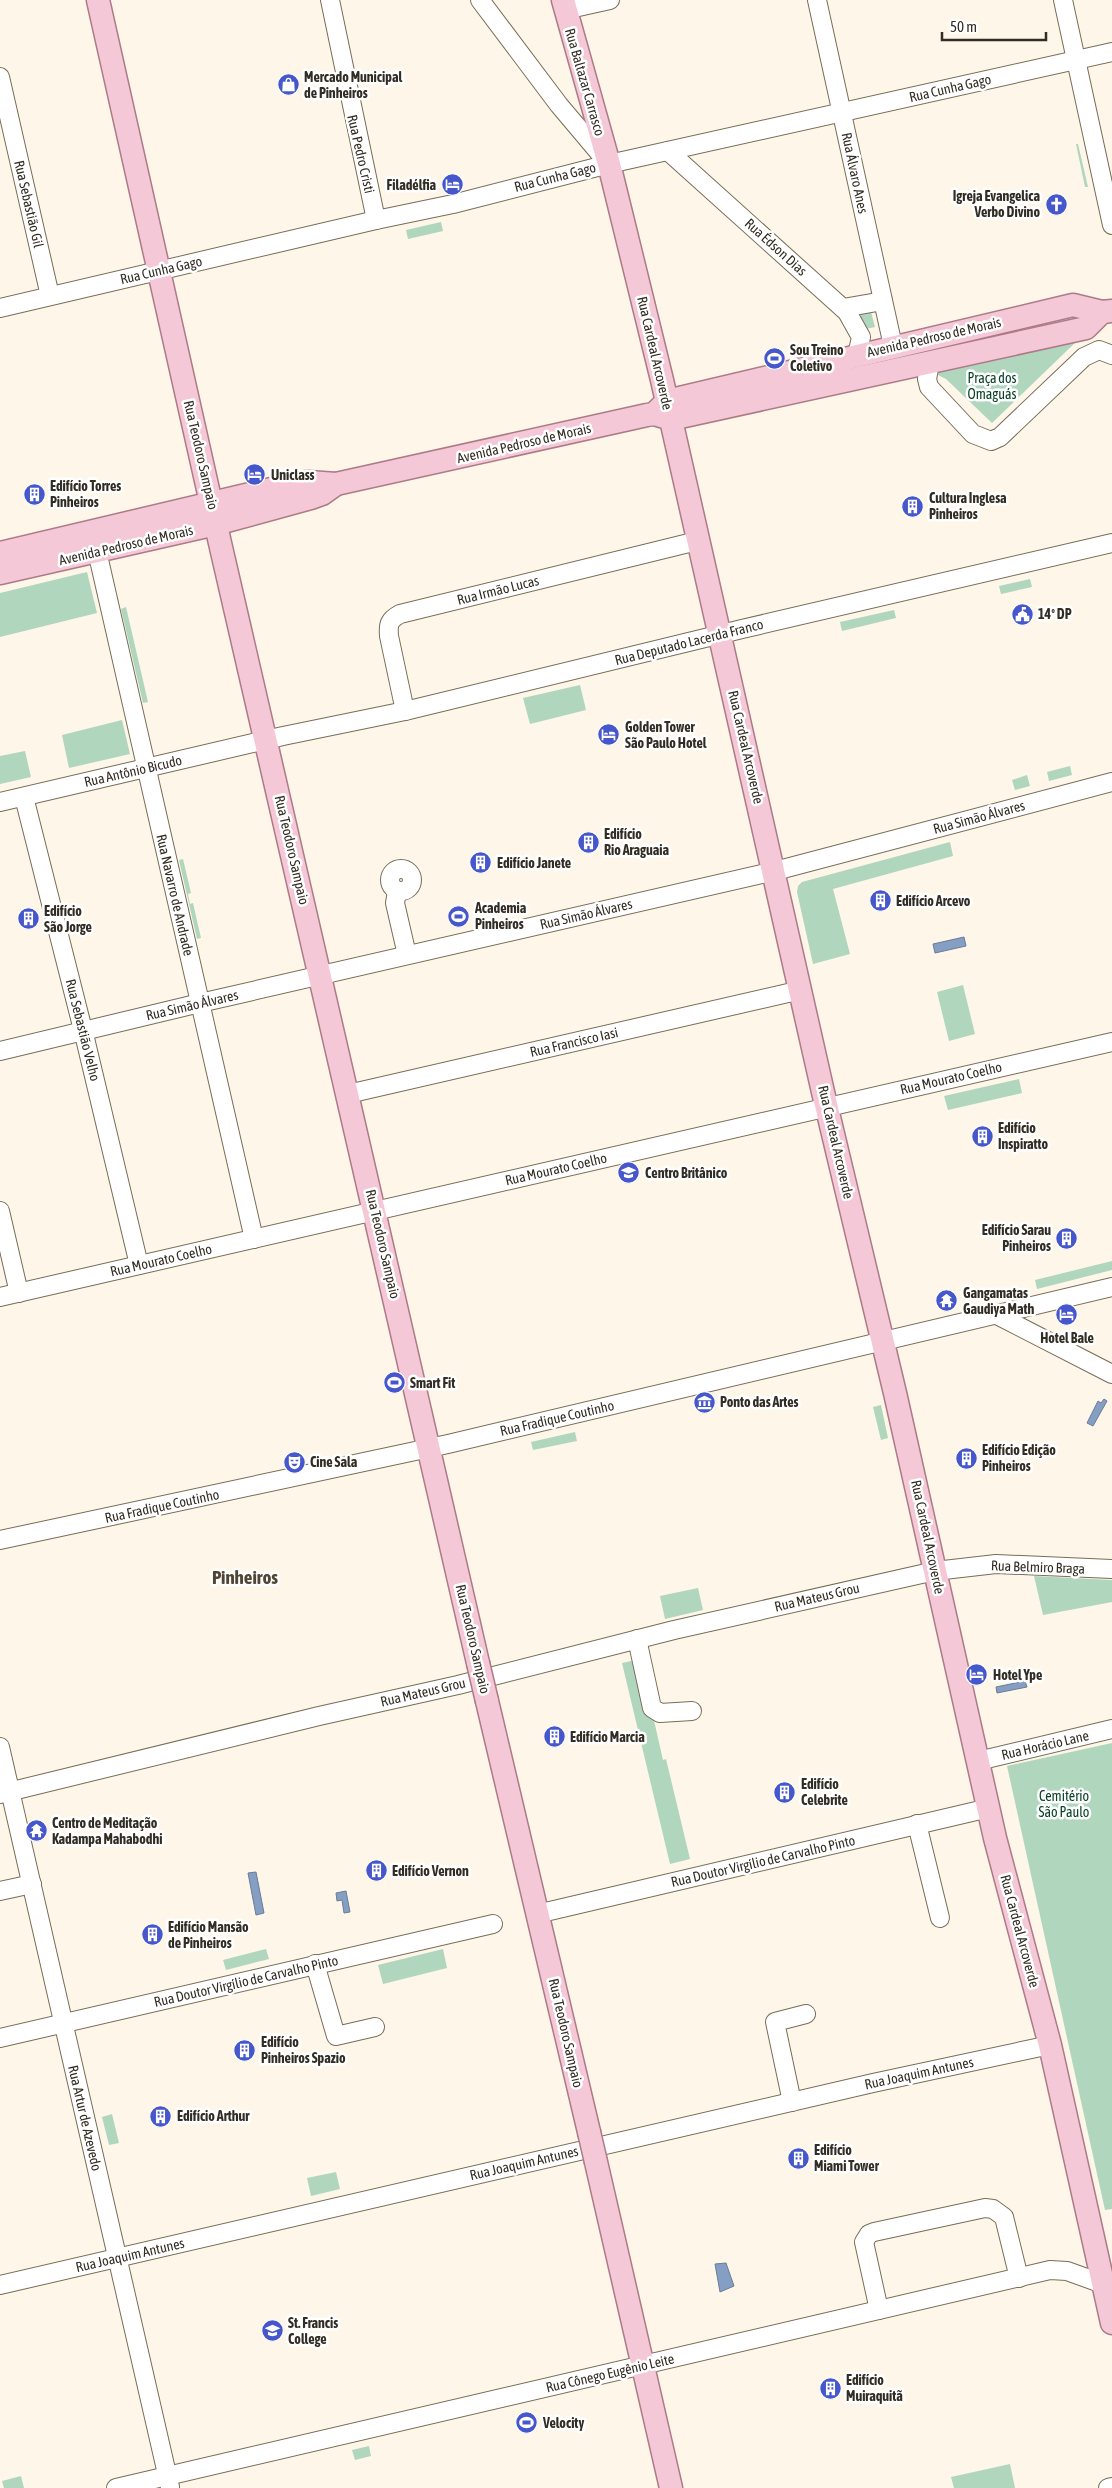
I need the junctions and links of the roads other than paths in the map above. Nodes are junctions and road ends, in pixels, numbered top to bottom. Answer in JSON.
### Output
{"nodes":[{"id":1,"x":98,"y":0,"type":"edge"},
{"id":2,"x":330,"y":0,"type":"edge"},
{"id":3,"x":480,"y":0,"type":"edge"},
{"id":4,"x":610,"y":0,"type":"edge"},
{"id":5,"x":817,"y":0,"type":"edge"},
{"id":6,"x":1063,"y":0,"type":"edge"},
{"id":7,"x":564,"y":5,"type":"edge"},
{"id":8,"x":1112,"y":52,"type":"edge"},
{"id":9,"x":1077,"y":60,"type":"junction"},
{"id":10,"x":0,"y":77,"type":"edge"},
{"id":11,"x":4,"y":111,"type":"edge"},
{"id":12,"x":842,"y":113,"type":"junction"},
{"id":13,"x":668,"y":151,"type":"junction"},
{"id":14,"x":609,"y":164,"type":"junction"},
{"id":15,"x":376,"y":220,"type":"junction"},
{"id":16,"x":1112,"y":225,"type":"edge"},
{"id":17,"x":159,"y":270,"type":"junction"},
{"id":18,"x":50,"y":296,"type":"junction"},
{"id":19,"x":883,"y":301,"type":"junction"},
{"id":20,"x":1073,"y":305,"type":"junction"},
{"id":21,"x":0,"y":308,"type":"edge"},
{"id":22,"x":843,"y":308,"type":"junction"},
{"id":23,"x":1107,"y":312,"type":"edge"},
{"id":24,"x":1086,"y":328,"type":"junction"},
{"id":25,"x":893,"y":346,"type":"junction"},
{"id":26,"x":1112,"y":355,"type":"edge"},
{"id":27,"x":857,"y":356,"type":"junction"},
{"id":28,"x":1084,"y":357,"type":"junction"},
{"id":29,"x":930,"y":363,"type":"junction"},
{"id":30,"x":664,"y":411,"type":"junction"},
{"id":31,"x":214,"y":514,"type":"junction"},
{"id":32,"x":697,"y":541,"type":"junction"},
{"id":33,"x":1112,"y":543,"type":"edge"},
{"id":34,"x":97,"y":551,"type":"junction"},
{"id":35,"x":0,"y":553,"type":"edge"},
{"id":36,"x":0,"y":573,"type":"edge"},
{"id":37,"x":720,"y":634,"type":"junction"},
{"id":38,"x":405,"y":711,"type":"junction"},
{"id":39,"x":266,"y":740,"type":"junction"},
{"id":40,"x":146,"y":768,"type":"junction"},
{"id":41,"x":1112,"y":782,"type":"edge"},
{"id":42,"x":24,"y":796,"type":"junction"},
{"id":43,"x":0,"y":802,"type":"edge"},
{"id":44,"x":775,"y":871,"type":"junction"},
{"id":45,"x":397,"y":891,"type":"dead end"},
{"id":46,"x":407,"y":955,"type":"junction"},
{"id":47,"x":321,"y":975,"type":"junction"},
{"id":48,"x":801,"y":990,"type":"junction"},
{"id":49,"x":200,"y":1002,"type":"junction"},
{"id":50,"x":83,"y":1030,"type":"junction"},
{"id":51,"x":1112,"y":1042,"type":"edge"},
{"id":52,"x":0,"y":1051,"type":"edge"},
{"id":53,"x":348,"y":1094,"type":"junction"},
{"id":54,"x":827,"y":1107,"type":"junction"},
{"id":55,"x":0,"y":1211,"type":"edge"},
{"id":56,"x":375,"y":1211,"type":"junction"},
{"id":57,"x":254,"y":1239,"type":"junction"},
{"id":58,"x":139,"y":1265,"type":"junction"},
{"id":59,"x":1112,"y":1287,"type":"edge"},
{"id":60,"x":19,"y":1293,"type":"junction"},
{"id":61,"x":0,"y":1297,"type":"edge"},
{"id":62,"x":995,"y":1314,"type":"junction"},
{"id":63,"x":883,"y":1342,"type":"junction"},
{"id":64,"x":1112,"y":1374,"type":"edge"},
{"id":65,"x":430,"y":1448,"type":"junction"},
{"id":66,"x":0,"y":1540,"type":"edge"},
{"id":67,"x":1112,"y":1569,"type":"edge"},
{"id":68,"x":935,"y":1571,"type":"junction"},
{"id":69,"x":637,"y":1639,"type":"junction"},
{"id":70,"x":692,"y":1711,"type":"dead end"},
{"id":71,"x":1112,"y":1729,"type":"edge"},
{"id":72,"x":0,"y":1747,"type":"edge"},
{"id":73,"x":978,"y":1761,"type":"junction"},
{"id":74,"x":5,"y":1793,"type":"edge"},
{"id":75,"x":989,"y":1808,"type":"junction"},
{"id":76,"x":917,"y":1824,"type":"junction"},
{"id":77,"x":32,"y":1884,"type":"junction"},
{"id":78,"x":0,"y":1891,"type":"edge"},
{"id":79,"x":537,"y":1914,"type":"junction"},
{"id":80,"x":940,"y":1918,"type":"dead end"},
{"id":81,"x":493,"y":1924,"type":"dead end"},
{"id":82,"x":315,"y":1964,"type":"junction"},
{"id":83,"x":806,"y":2014,"type":"dead end"},
{"id":84,"x":64,"y":2024,"type":"junction"},
{"id":85,"x":375,"y":2028,"type":"dead end"},
{"id":86,"x":0,"y":2038,"type":"edge"},
{"id":87,"x":1050,"y":2045,"type":"junction"},
{"id":88,"x":792,"y":2102,"type":"junction"},
{"id":89,"x":118,"y":2257,"type":"junction"},
{"id":90,"x":1019,"y":2278,"type":"junction"},
{"id":91,"x":1103,"y":2284,"type":"junction"},
{"id":92,"x":0,"y":2285,"type":"edge"},
{"id":93,"x":879,"y":2310,"type":"junction"},
{"id":94,"x":1112,"y":2323,"type":"edge"},
{"id":95,"x":643,"y":2365,"type":"junction"},
{"id":96,"x":169,"y":2482,"type":"edge"},
{"id":97,"x":1112,"y":2487,"type":"edge"},
{"id":98,"x":116,"y":2488,"type":"edge"},
{"id":99,"x":671,"y":2488,"type":"edge"},
{"id":100,"x":1108,"y":2488,"type":"edge"}],
"edges":[{"from":1,"to":17,"type":"main road","name":"Rua Teodoro Sampaio"},
{"from":2,"to":15,"type":"street","name":"Rua Pedro Cristi"},
{"from":3,"to":14,"type":"street","name":"Rua Cardeal Arcoverde"},
{"from":4,"to":7,"type":"street"},
{"from":5,"to":12,"type":"street","name":"Rua Álvaro Anes"},
{"from":6,"to":9,"type":"street"},
{"from":7,"to":14,"type":"main road","name":"Rua Baltazar Carrasco"},
{"from":8,"to":9,"type":"street","name":"Rua Cunha Gago"},
{"from":9,"to":12,"type":"street","name":"Rua Cunha Gago"},
{"from":9,"to":16,"type":"street"},
{"from":10,"to":11,"type":"street","name":"Rua Sebastião Gil"},
{"from":11,"to":18,"type":"street","name":"Rua Sebastião Gil"},
{"from":12,"to":13,"type":"street","name":"Rua Cunha Gago"},
{"from":12,"to":19,"type":"street","name":"Rua Álvaro Anes"},
{"from":13,"to":14,"type":"street","name":"Rua Cunha Gago"},
{"from":13,"to":22,"type":"street","name":"Rua Édson Dias"},
{"from":14,"to":15,"type":"street","name":"Rua Cunha Gago"},
{"from":14,"to":30,"type":"main road","name":"Rua Cardeal Arcoverde"},
{"from":15,"to":17,"type":"street","name":"Rua Cunha Gago"},
{"from":17,"to":18,"type":"street","name":"Rua Cunha Gago"},
{"from":17,"to":31,"type":"main road","name":"Rua Teodoro Sampaio"},
{"from":18,"to":21,"type":"street","name":"Rua Cunha Gago"},
{"from":19,"to":22,"type":"street"},
{"from":19,"to":25,"type":"street","name":"Rua Álvaro Anes"},
{"from":20,"to":23,"type":"main road","name":"Avenida Pedroso de Morais"},
{"from":20,"to":24,"type":"street"},
{"from":20,"to":25,"type":"main road","name":"Avenida Pedroso de Morais"},
{"from":22,"to":27,"type":"street","name":"Rua Édson Dias"},
{"from":23,"to":24,"type":"main road","name":"Avenida Pedroso de Morais"},
{"from":24,"to":28,"type":"street"},
{"from":24,"to":29,"type":"main road","name":"Avenida Pedroso de Morais"},
{"from":25,"to":27,"type":"main road","name":"Avenida Pedroso de Morais"},
{"from":26,"to":28,"type":"street"},
{"from":27,"to":30,"type":"main road","name":"Avenida Pedroso de Morais"},
{"from":28,"to":29,"type":"street"},
{"from":29,"to":30,"type":"main road","name":"Avenida Pedroso de Morais"},
{"from":30,"to":31,"type":"main road","name":"Avenida Pedroso de Morais"},
{"from":30,"to":32,"type":"main road","name":"Rua Cardeal Arcoverde"},
{"from":31,"to":34,"type":"main road","name":"Avenida Pedroso de Morais"},
{"from":31,"to":35,"type":"main road","name":"Avenida Pedroso de Morais"},
{"from":31,"to":39,"type":"main road","name":"Rua Teodoro Sampaio"},
{"from":32,"to":37,"type":"main road","name":"Rua Cardeal Arcoverde"},
{"from":32,"to":38,"type":"street","name":"Rua Irmão Lucas"},
{"from":33,"to":37,"type":"street","name":"Rua Deputado Lacerda Franco"},
{"from":34,"to":36,"type":"main road","name":"Avenida Pedroso de Morais"},
{"from":34,"to":40,"type":"street","name":"Rua Navarro de Andrade"},
{"from":37,"to":38,"type":"street","name":"Rua Deputado Lacerda Franco"},
{"from":37,"to":44,"type":"main road","name":"Rua Cardeal Arcoverde"},
{"from":38,"to":39,"type":"street","name":"Rua Deputado Lacerda Franco"},
{"from":39,"to":40,"type":"street","name":"Rua Antônio Bicudo"},
{"from":39,"to":47,"type":"main road","name":"Rua Teodoro Sampaio"},
{"from":40,"to":42,"type":"street","name":"Rua Antônio Bicudo"},
{"from":40,"to":49,"type":"street","name":"Rua Navarro de Andrade"},
{"from":41,"to":44,"type":"street","name":"Rua Simão Álvares"},
{"from":42,"to":43,"type":"street","name":"Rua Antônio Bicudo"},
{"from":42,"to":50,"type":"street","name":"Rua Sebastião Velho"},
{"from":44,"to":46,"type":"street","name":"Rua Simão Álvares"},
{"from":44,"to":48,"type":"main road","name":"Rua Cardeal Arcoverde"},
{"from":45,"to":46,"type":"street"},
{"from":46,"to":47,"type":"street","name":"Rua Simão Álvares"},
{"from":47,"to":49,"type":"street","name":"Rua Simão Álvares"},
{"from":47,"to":53,"type":"main road","name":"Rua Teodoro Sampaio"},
{"from":48,"to":53,"type":"street","name":"Rua Francisco Iasi"},
{"from":48,"to":54,"type":"main road","name":"Rua Cardeal Arcoverde"},
{"from":49,"to":50,"type":"street","name":"Rua Simão Álvares"},
{"from":49,"to":57,"type":"street","name":"Rua Navarro de Andrade"},
{"from":50,"to":52,"type":"street","name":"Rua Simão Álvares"},
{"from":50,"to":58,"type":"street","name":"Rua Sebastião Velho"},
{"from":51,"to":54,"type":"street","name":"Rua Mourato Coelho"},
{"from":53,"to":56,"type":"main road","name":"Rua Teodoro Sampaio"},
{"from":54,"to":56,"type":"street","name":"Rua Mourato Coelho"},
{"from":54,"to":63,"type":"main road","name":"Rua Cardeal Arcoverde"},
{"from":55,"to":60,"type":"street"},
{"from":56,"to":57,"type":"street","name":"Rua Mourato Coelho"},
{"from":56,"to":65,"type":"main road","name":"Rua Teodoro Sampaio"},
{"from":57,"to":58,"type":"street","name":"Rua Mourato Coelho"},
{"from":58,"to":60,"type":"street","name":"Rua Mourato Coelho"},
{"from":59,"to":62,"type":"street","name":"Rua Fradique Coutinho"},
{"from":60,"to":61,"type":"street","name":"Rua Mourato Coelho"},
{"from":62,"to":63,"type":"street","name":"Rua Fradique Coutinho"},
{"from":62,"to":64,"type":"street"},
{"from":63,"to":65,"type":"street","name":"Rua Fradique Coutinho"},
{"from":63,"to":68,"type":"main road","name":"Rua Cardeal Arcoverde"},
{"from":65,"to":66,"type":"street","name":"Rua Fradique Coutinho"},
{"from":65,"to":79,"type":"main road","name":"Rua Teodoro Sampaio","bridge":true},
{"from":67,"to":68,"type":"street","name":"Rua Belmiro Braga"},
{"from":68,"to":69,"type":"street","name":"Rua Mateus Grou"},
{"from":68,"to":73,"type":"main road","name":"Rua Cardeal Arcoverde"},
{"from":69,"to":70,"type":"street"},
{"from":69,"to":74,"type":"street","name":"Rua Mateus Grou"},
{"from":71,"to":73,"type":"street","name":"Rua Horácio Lane"},
{"from":72,"to":74,"type":"street","name":"Rua Artur de Azevedo"},
{"from":73,"to":75,"type":"main road","name":"Rua Cardeal Arcoverde"},
{"from":74,"to":77,"type":"street","name":"Rua Artur de Azevedo"},
{"from":75,"to":76,"type":"street","name":"Rua Doutor Virgílio de Carvalho Pinto"},
{"from":75,"to":87,"type":"main road","name":"Rua Cardeal Arcoverde"},
{"from":76,"to":79,"type":"street","name":"Rua Doutor Virgílio de Carvalho Pinto"},
{"from":76,"to":80,"type":"street"},
{"from":77,"to":78,"type":"street"},
{"from":77,"to":84,"type":"street","name":"Rua Artur de Azevedo"},
{"from":79,"to":95,"type":"main road","name":"Rua Teodoro Sampaio","bridge":true},
{"from":81,"to":82,"type":"street","name":"Rua Doutor Virgílio de Carvalho Pinto"},
{"from":82,"to":84,"type":"street","name":"Rua Doutor Virgílio de Carvalho Pinto"},
{"from":82,"to":85,"type":"street"},
{"from":83,"to":88,"type":"street"},
{"from":84,"to":86,"type":"street","name":"Rua Doutor Virgílio de Carvalho Pinto"},
{"from":84,"to":89,"type":"street","name":"Rua Artur de Azevedo"},
{"from":87,"to":88,"type":"street","name":"Rua Joaquim Antunes"},
{"from":87,"to":91,"type":"main road","name":"Rua Cardeal Arcoverde"},
{"from":88,"to":89,"type":"street","name":"Rua Joaquim Antunes"},
{"from":89,"to":92,"type":"street","name":"Rua Joaquim Antunes"},
{"from":89,"to":96,"type":"street","name":"Rua Artur de Azevedo"},
{"from":90,"to":91,"type":"street","name":"Rua Cônego Eugênio Leite"},
{"from":90,"to":93,"type":"street","name":"Rua Cônego Eugênio Leite"},
{"from":90,"to":93,"type":"street"},
{"from":91,"to":94,"type":"main road","name":"Rua Cardeal Arcoverde"},
{"from":93,"to":95,"type":"street","name":"Rua Cônego Eugênio Leite"},
{"from":95,"to":96,"type":"street","name":"Rua Cônego Eugênio Leite"},
{"from":95,"to":99,"type":"main road","name":"Rua Teodoro Sampaio"},
{"from":96,"to":98,"type":"street","name":"Rua Cônego Eugênio Leite"},
{"from":97,"to":100,"type":"street"}]}
